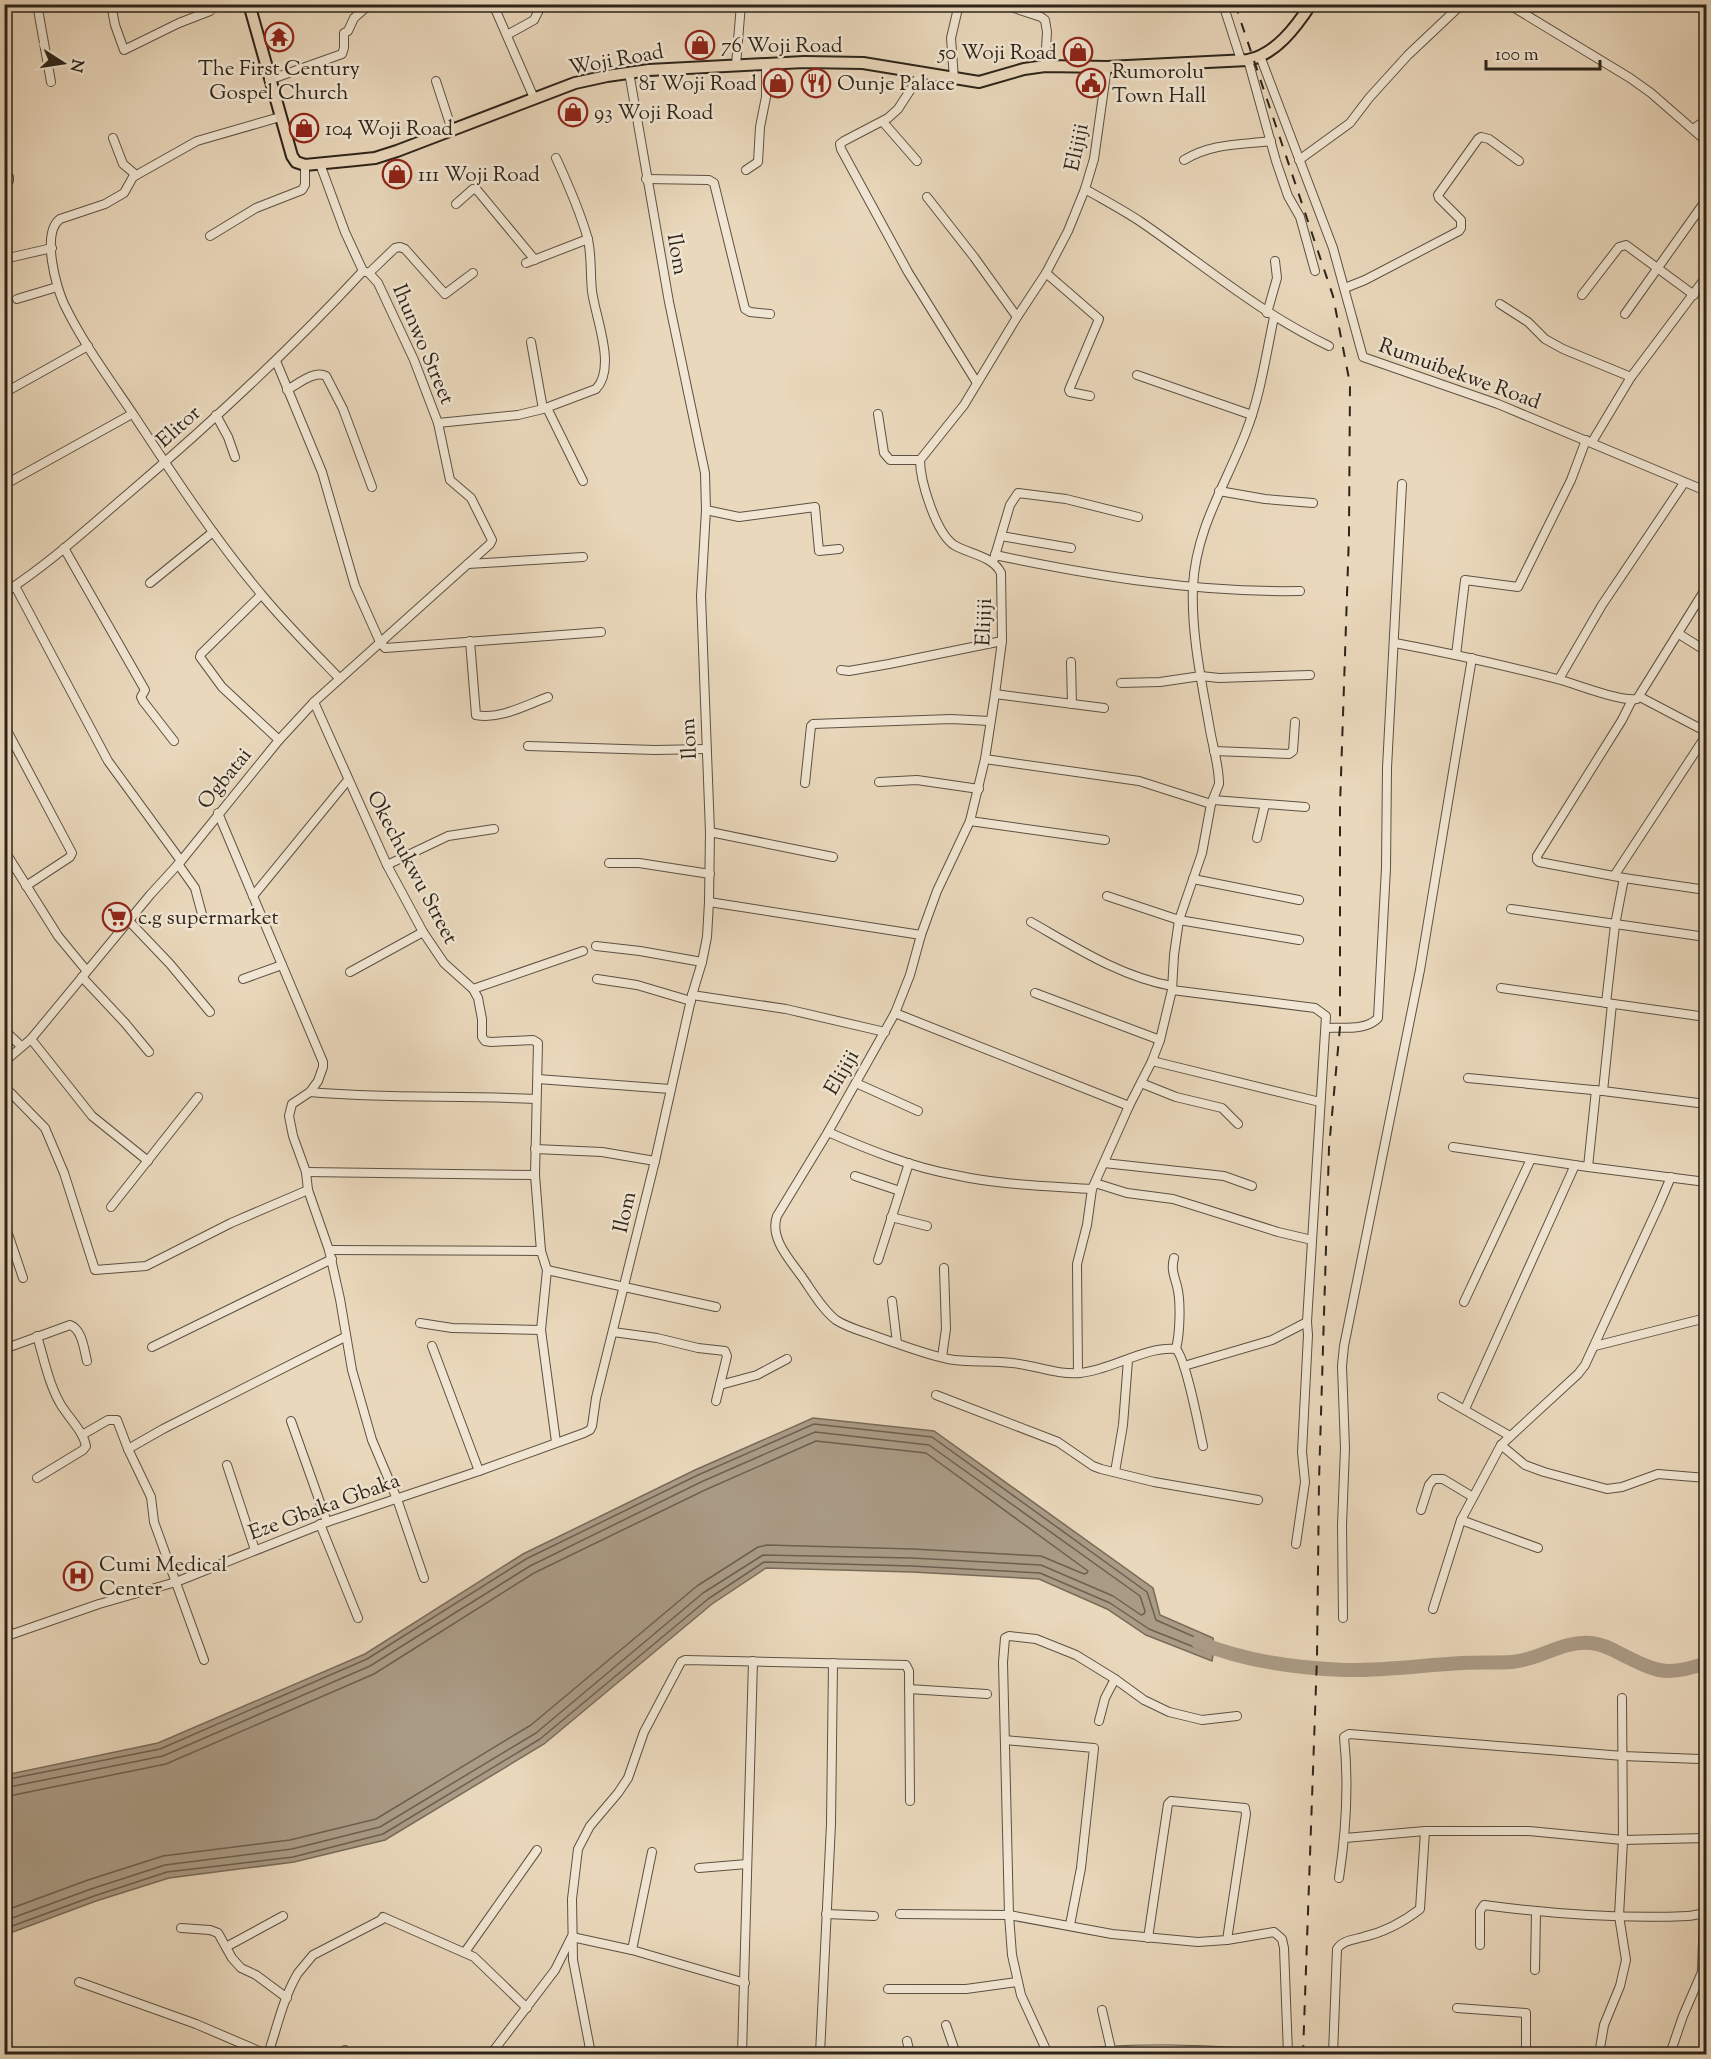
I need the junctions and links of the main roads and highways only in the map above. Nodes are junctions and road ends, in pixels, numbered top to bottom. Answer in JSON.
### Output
{"nodes":[{"id":1,"x":249,"y":4,"type":"edge"},
{"id":2,"x":1311,"y":4,"type":"edge"}],
"edges":[{"from":1,"to":2,"type":"main road","name":"Woji Road"}]}
